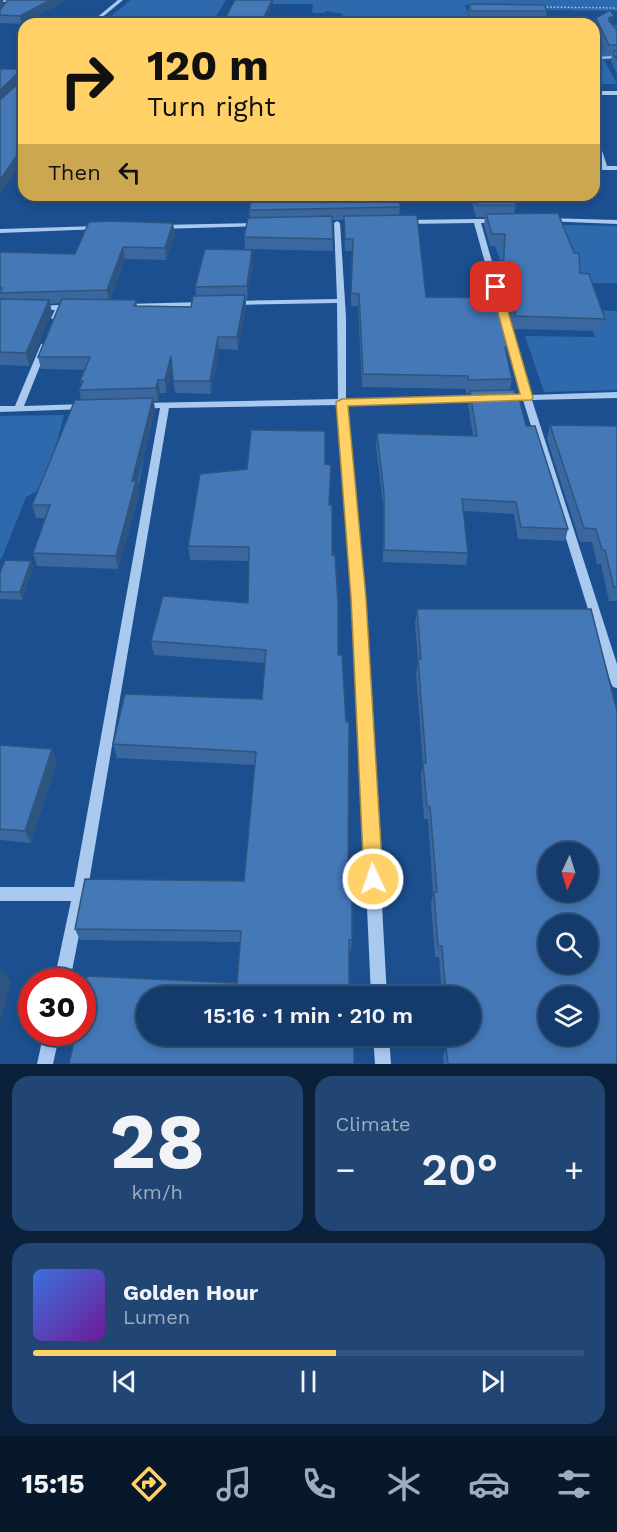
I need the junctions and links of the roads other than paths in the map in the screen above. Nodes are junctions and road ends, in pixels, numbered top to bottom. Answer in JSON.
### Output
{"nodes":[{"id":1,"x":121,"y":0,"type":"edge"},
{"id":2,"x":0,"y":1,"type":"edge"},
{"id":3,"x":11,"y":1,"type":"edge"},
{"id":4,"x":17,"y":2,"type":"edge"},
{"id":5,"x":0,"y":16,"type":"edge"},
{"id":6,"x":98,"y":18,"type":"edge"},
{"id":7,"x":617,"y":57,"type":"edge"},
{"id":8,"x":600,"y":58,"type":"edge"},
{"id":9,"x":600,"y":93,"type":"edge"},
{"id":10,"x":617,"y":93,"type":"edge"},
{"id":11,"x":600,"y":153,"type":"edge"},
{"id":12,"x":600,"y":168,"type":"edge"},
{"id":13,"x":605,"y":168,"type":"junction"},
{"id":14,"x":617,"y":168,"type":"edge"},
{"id":15,"x":536,"y":220,"type":"edge"},
{"id":16,"x":477,"y":221,"type":"junction"},
{"id":17,"x":512,"y":221,"type":"edge"},
{"id":18,"x":395,"y":222,"type":"edge"},
{"id":19,"x":617,"y":222,"type":"edge"},
{"id":20,"x":336,"y":223,"type":"junction"},
{"id":21,"x":348,"y":223,"type":"edge"},
{"id":22,"x":325,"y":224,"type":"edge"},
{"id":23,"x":265,"y":225,"type":"edge"},
{"id":24,"x":148,"y":227,"type":"edge"},
{"id":25,"x":103,"y":228,"type":"edge"},
{"id":26,"x":0,"y":231,"type":"edge"},
{"id":27,"x":340,"y":301,"type":"junction"},
{"id":28,"x":212,"y":304,"type":"edge"},
{"id":29,"x":223,"y":304,"type":"edge"},
{"id":30,"x":118,"y":306,"type":"edge"},
{"id":31,"x":60,"y":307,"type":"junction"},
{"id":32,"x":72,"y":307,"type":"edge"},
{"id":33,"x":24,"y":309,"type":"edge"},
{"id":34,"x":51,"y":328,"type":"edge"},
{"id":35,"x":47,"y":338,"type":"edge"},
{"id":36,"x":617,"y":395,"type":"edge"},
{"id":37,"x":527,"y":398,"type":"junction"},
{"id":38,"x":342,"y":402,"type":"junction"},
{"id":39,"x":131,"y":406,"type":"edge"},
{"id":40,"x":165,"y":406,"type":"junction"},
{"id":41,"x":97,"y":407,"type":"edge"},
{"id":42,"x":18,"y":409,"type":"junction"},
{"id":43,"x":0,"y":410,"type":"edge"},
{"id":44,"x":617,"y":683,"type":"edge"},
{"id":45,"x":0,"y":894,"type":"edge"},
{"id":46,"x":80,"y":894,"type":"junction"},
{"id":47,"x":65,"y":968,"type":"edge"},
{"id":48,"x":378,"y":986,"type":"edge"},
{"id":49,"x":49,"y":1046,"type":"edge"},
{"id":50,"x":382,"y":1046,"type":"edge"},
{"id":51,"x":45,"y":1064,"type":"edge"},
{"id":52,"x":383,"y":1064,"type":"edge"}],
"edges":[{"from":1,"to":6,"type":"street"},
{"from":2,"to":3,"type":"street"},
{"from":3,"to":4,"type":"street"},
{"from":3,"to":5,"type":"street"},
{"from":7,"to":8,"type":"street"},
{"from":9,"to":10,"type":"street"},
{"from":11,"to":13,"type":"street"},
{"from":12,"to":13,"type":"street"},
{"from":13,"to":14,"type":"street"},
{"from":15,"to":19,"type":"street"},
{"from":16,"to":17,"type":"street"},
{"from":16,"to":18,"type":"street"},
{"from":16,"to":37,"type":"street"},
{"from":20,"to":21,"type":"street"},
{"from":20,"to":22,"type":"street"},
{"from":20,"to":27,"type":"street"},
{"from":23,"to":24,"type":"street"},
{"from":25,"to":26,"type":"street"},
{"from":27,"to":29,"type":"street"},
{"from":27,"to":38,"type":"street"},
{"from":28,"to":30,"type":"street"},
{"from":31,"to":32,"type":"street"},
{"from":31,"to":33,"type":"street"},
{"from":31,"to":34,"type":"street"},
{"from":35,"to":42,"type":"street"},
{"from":36,"to":37,"type":"street"},
{"from":37,"to":38,"type":"street"},
{"from":37,"to":44,"type":"street"},
{"from":38,"to":40,"type":"street"},
{"from":38,"to":48,"type":"street"},
{"from":39,"to":40,"type":"street"},
{"from":40,"to":46,"type":"street"},
{"from":41,"to":42,"type":"street"},
{"from":42,"to":43,"type":"street"},
{"from":45,"to":46,"type":"street"},
{"from":46,"to":47,"type":"street"},
{"from":49,"to":51,"type":"street"},
{"from":50,"to":52,"type":"street"}]}
